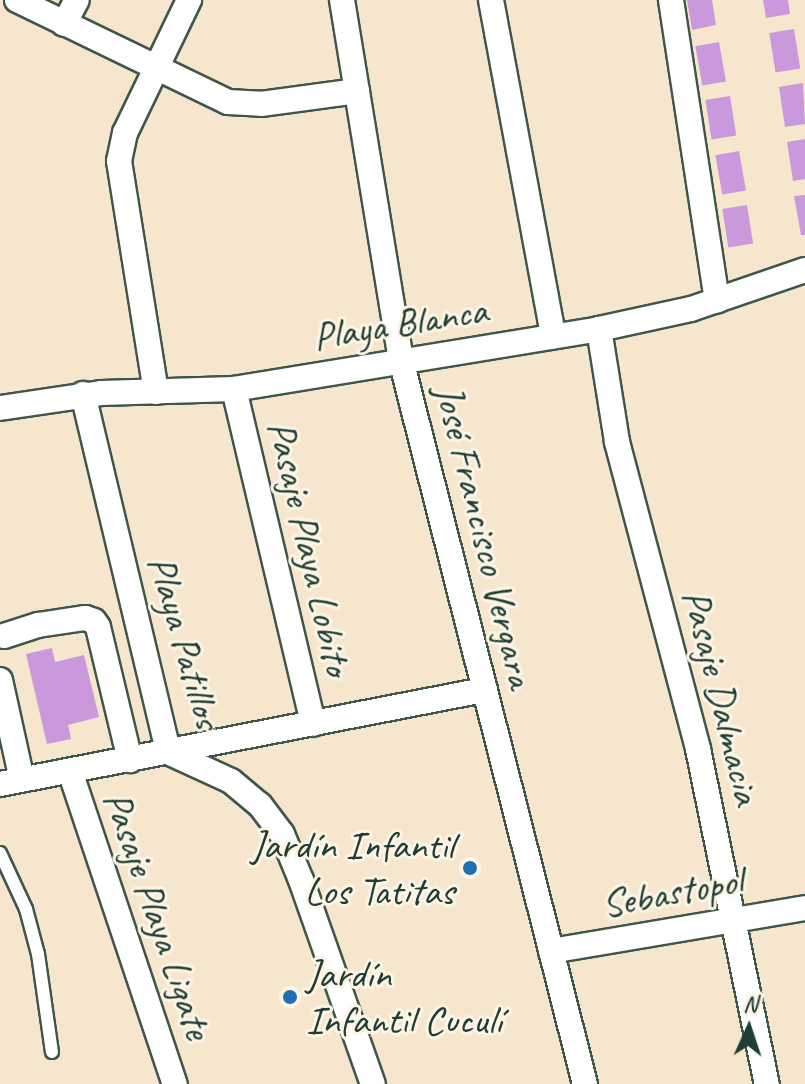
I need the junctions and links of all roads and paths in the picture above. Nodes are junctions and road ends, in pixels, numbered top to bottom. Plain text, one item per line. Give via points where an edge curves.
1 (17, 0) edge
2 (77, 0) edge
3 (189, 0) edge
4 (342, 0) edge
5 (491, 0) edge
6 (671, 0) edge
7 (64, 24) junction
8 (156, 69) junction
9 (357, 91) junction
10 (805, 270) edge
11 (717, 301) junction
12 (599, 329) junction
13 (553, 336) junction
14 (401, 360) junction
15 (234, 389) junction
16 (156, 392) junction
17 (83, 394) junction
18 (0, 408) edge
19 (4, 636) dead end
20 (0, 680) edge
21 (485, 690) junction
22 (313, 724) junction
23 (168, 752) junction
24 (130, 760) junction
25 (70, 771) junction
26 (11, 782) edge
27 (0, 853) edge
28 (805, 908) edge
29 (735, 920) junction
30 (551, 951) junction
31 (52, 1052) dead end
32 (175, 1084) edge
33 (373, 1084) edge
34 (585, 1084) edge
35 (767, 1084) edge

1 - 7 street
2 - 7 street
3 - 8 street
4 - 9 street, José Francisco Vergara
5 - 13 street
6 - 11 street
7 - 8 street
8 - 9 street via 215,98 244,104
8 - 16 street via 125,133 119,176
9 - 14 street, José Francisco Vergara
10 - 11 street, Playa Blanca
11 - 12 street, Playa Blanca
12 - 13 street, Playa Blanca
12 - 29 street, Pasaje Dalmacia via 617,442 682,679
13 - 14 street, Playa Blanca
14 - 15 street, Playa Blanca
14 - 21 street, José Francisco Vergara
15 - 16 street, Playa Blanca
15 - 22 street, Pasaje Playa Lobito
16 - 17 street, Playa Blanca
17 - 18 street, Playa Blanca
17 - 23 street, Playa Patillos
19 - 24 street via 38,625 94,621
20 - 26 street
21 - 22 street
21 - 30 street, José Francisco Vergara
22 - 23 street
23 - 24 street
23 - 33 street, Playa Patillos via 231,781 260,805 282,834
24 - 25 street
25 - 26 street
25 - 32 street, Pasaje Playa Ligate
27 - 31 lane via 26,909 38,954
28 - 29 street, Sebastopol
29 - 30 street, Sebastopol
29 - 35 street, Pasaje Dalmacia
30 - 34 street, José Francisco Vergara

